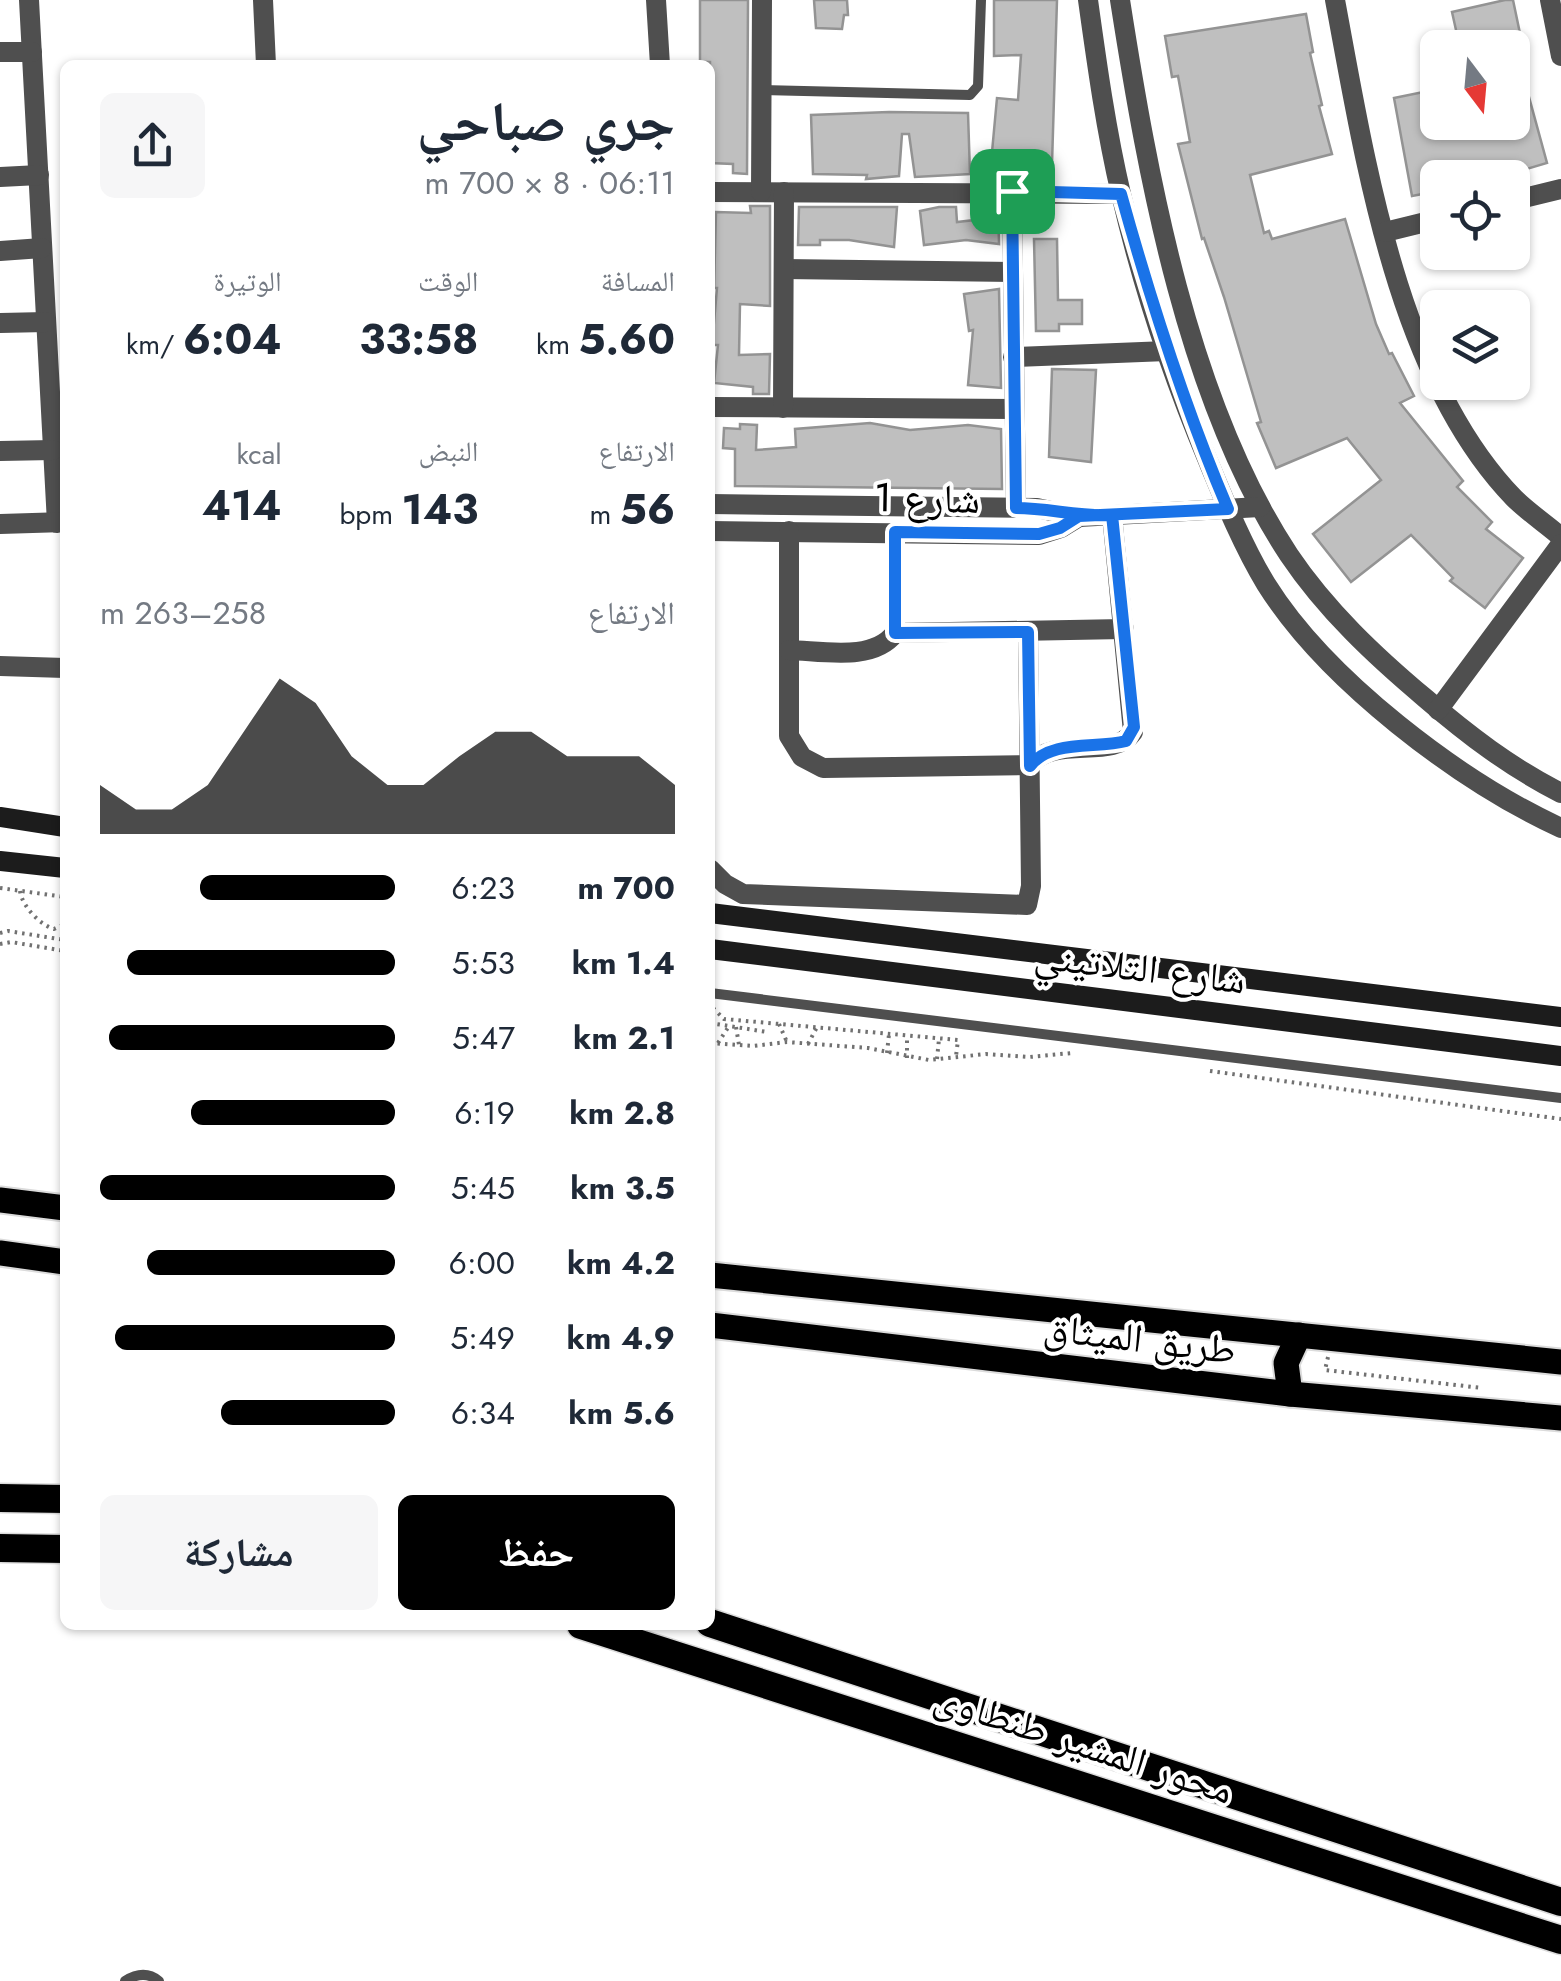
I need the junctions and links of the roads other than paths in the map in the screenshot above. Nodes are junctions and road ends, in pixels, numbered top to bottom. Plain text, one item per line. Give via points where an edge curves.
1 (29, 0) edge
2 (262, 0) edge
3 (656, 0) edge
4 (762, 0) edge
5 (980, 0) edge
6 (1088, 0) edge
7 (1120, 0) edge
8 (1335, 0) edge
9 (1550, 0) edge
10 (0, 52) edge
11 (32, 52) junction
12 (1561, 56) edge
13 (266, 60) edge
14 (660, 60) edge
15 (762, 90) junction
16 (38, 175) junction
17 (0, 176) edge
18 (1561, 189) edge
19 (1012, 191) junction
20 (715, 192) edge
21 (760, 192) junction
22 (784, 192) junction
23 (1121, 194) junction
24 (1530, 197) edge
25 (1420, 223) edge
26 (1385, 232) junction
27 (42, 248) junction
28 (0, 251) edge
29 (784, 268) junction
30 (1013, 272) junction
31 (52, 312) edge
32 (0, 323) edge
33 (1167, 351) junction
34 (1013, 358) junction
35 (715, 408) edge
36 (783, 408) junction
37 (1014, 408) junction
38 (53, 450) junction
39 (0, 452) edge
40 (715, 504) edge
41 (1260, 507) junction
42 (1016, 508) junction
43 (1228, 509) junction
44 (60, 513) edge
45 (1112, 515) junction
46 (1079, 516) junction
47 (60, 522) edge
48 (0, 524) edge
49 (715, 530) edge
50 (789, 532) junction
51 (895, 532) junction
52 (1561, 540) edge
53 (1124, 630) junction
54 (1028, 632) junction
55 (895, 633) junction
56 (789, 650) junction
57 (0, 666) edge
58 (60, 668) edge
59 (1438, 710) junction
60 (1030, 766) junction
61 (1561, 793) edge
62 (0, 817) edge
63 (60, 826) edge
64 (1561, 828) edge
65 (0, 862) edge
66 (60, 868) edge
67 (715, 875) edge
68 (715, 913) edge
69 (715, 950) edge
70 (715, 994) edge
71 (1561, 1016) edge
72 (1561, 1056) edge
73 (1561, 1098) edge
74 (0, 1200) edge
75 (60, 1207) edge
76 (0, 1253) edge
77 (60, 1261) edge
78 (715, 1276) edge
79 (715, 1326) edge
80 (1298, 1335) junction
81 (1561, 1362) edge
82 (1290, 1394) junction
83 (1561, 1418) edge
84 (0, 1498) edge
85 (60, 1500) edge
86 (0, 1548) edge
87 (60, 1549) edge
88 (715, 1625) edge
89 (597, 1630) edge
90 (1561, 1902) edge
91 (1561, 1940) edge
92 (125, 1981) edge
93 (158, 1981) edge

1 - 11 street
2 - 13 street
3 - 14 street
4 - 15 street
5 - 15 lane via 978,86 970,94
6 - 23 street
7 - 41 street via 1174,270 1221,419
8 - 26 street
9 - 12 street
10 - 11 street
11 - 16 street
15 - 21 street
16 - 17 street
16 - 27 street
18 - 24 street
19 - 22 street
19 - 23 street
19 - 30 street
20 - 21 street
21 - 22 street
22 - 29 street
23 - 33 street
25 - 26 street
26 - 52 street via 1412,333 1440,391 1514,498
27 - 28 street
27 - 31 street
29 - 30 street
29 - 36 street
30 - 34 street
31 - 32 street
31 - 38 street
33 - 34 street
33 - 43 street
34 - 37 street
35 - 36 street
36 - 37 street
37 - 42 street
38 - 39 street
38 - 44 street
40 - 42 street, شارع 1
41 - 43 street, شارع 1
41 - 59 street via 1338,616
42 - 46 street, شارع 1
43 - 45 street, شارع 1
43 - 64 street via 1267,585 1336,667 1470,778
45 - 46 street, شارع 1
45 - 53 street
46 - 51 street, شارع 1 via 1039,534
47 - 48 street
49 - 50 street, شارع 1
50 - 51 street, شارع 1
50 - 56 street
51 - 55 street
52 - 59 street
53 - 54 street
53 - 60 street via 1130,737 1060,749
54 - 55 street
54 - 60 street, شارع التلاتيني
55 - 56 street via 872,651
56 - 60 street via 789,736 812,764
57 - 58 street
59 - 61 street via 1488,751
60 - 67 street, شارع التلاتيني via 1027,905 744,894
62 - 63 main road
65 - 66 main road
68 - 71 main road, شارع التلاتيني
69 - 72 main road, شارع التلاتيني
70 - 73 lane
74 - 75 main road
76 - 77 main road
78 - 80 main road, طريق الميثاق
79 - 82 main road, طريق الميثاق
80 - 81 main road, طريق الميثاق
80 - 82 main road via 1286,1363
82 - 83 main road, طريق الميثاق
84 - 85 highway
86 - 87 highway
88 - 90 highway, محور المشير طنطاوى
89 - 91 highway, محور المشير طنطاوى
92 - 93 lane via 149,1975

